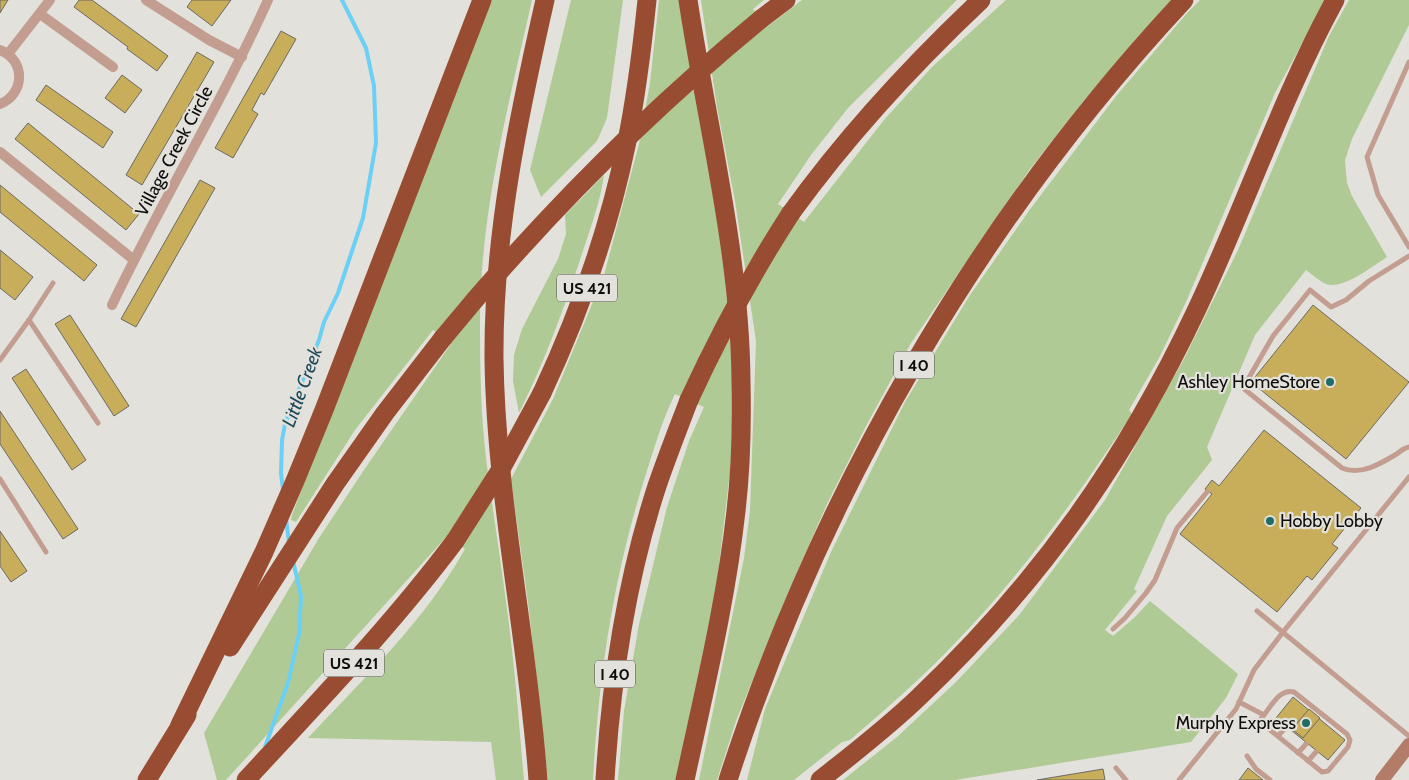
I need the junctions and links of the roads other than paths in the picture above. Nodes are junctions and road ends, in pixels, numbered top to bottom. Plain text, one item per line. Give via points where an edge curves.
1 (50, 0) edge
2 (146, 0) edge
3 (268, 0) edge
4 (482, 0) edge
5 (545, 0) edge
6 (647, 0) edge
7 (688, 0) edge
8 (786, 0) edge
9 (981, 0) edge
10 (1184, 0) edge
11 (1335, 0) edge
12 (40, 14) junction
13 (4, 52) edge
14 (242, 58) junction
15 (1409, 62) edge
16 (113, 67) dead end
17 (0, 104) edge
18 (0, 152) edge
19 (1409, 247) edge
20 (1409, 256) edge
21 (134, 260) junction
22 (53, 283) dead end
23 (112, 305) dead end
24 (29, 320) junction
25 (0, 360) edge
26 (98, 423) dead end
27 (1409, 447) edge
28 (1409, 477) edge
29 (0, 479) edge
30 (1207, 492) dead end
31 (46, 552) dead end
32 (1257, 611) dead end
33 (1113, 629) dead end
34 (1283, 632) junction
35 (1239, 702) junction
36 (1264, 715) junction
37 (180, 725) junction
38 (1286, 727) dead end
39 (1278, 736) junction
40 (1409, 736) edge
41 (1306, 744) dead end
42 (1409, 745) edge
43 (1316, 752) dead end
44 (1298, 753) junction
45 (1248, 756) dead end
46 (1308, 761) junction
47 (1116, 768) dead end
48 (147, 780) edge
49 (246, 780) edge
50 (538, 780) edge
51 (605, 780) edge
52 (685, 780) edge
53 (728, 780) edge
54 (820, 780) edge
55 (1126, 780) edge
56 (1179, 780) edge
57 (1270, 780) edge
58 (1382, 780) edge

1 - 12 street
2 - 14 street
3 - 14 street, Village Creek Circle
4 - 37 highway via 295,481
5 - 50 highway via 507,184 494,314 499,447
6 - 49 highway, US 421, bridge via 634,102 616,189 592,273 542,393 501,469 455,542 384,629
7 - 52 highway via 728,236 739,335 741,405 740,468 730,554
8 - 37 highway, bridge via 678,89 587,176 526,239 443,338 335,484
9 - 51 highway, I 40, bridge via 866,117 791,213 734,308 689,400 657,486 634,570 617,657
10 - 53 highway, I 40 via 1120,72 1039,176 963,284 929,339 865,453 807,571 758,693
11 - 54 highway via 1298,73 1216,269 1186,332 1137,425 1104,478 1037,571 980,637 884,729
12 - 13 street
12 - 16 street
13 - 17 street via 19,70 19,84 13,95
14 - 21 street, Village Creek Circle
15 - 19 lane via 1367,157 1378,195
18 - 21 street
20 - 27 lane via 1331,307 1310,290 1273,336 1243,388 1342,468 1350,471 1370,467
21 - 23 street, Village Creek Circle
22 - 24 lane
24 - 25 lane
24 - 26 lane
28 - 34 lane
29 - 31 lane
30 - 33 lane via 1177,528 1155,580
32 - 34 lane
34 - 35 lane via 1254,670
34 - 40 lane
35 - 36 lane
35 - 56 lane
36 - 39 lane via 1259,721
36 - 46 lane via 1278,696 1294,692 1325,720 1347,734 1350,740 1348,747 1328,771 1322,772
37 - 48 highway
38 - 39 lane
39 - 44 lane
41 - 44 lane
42 - 58 main road
43 - 46 lane
44 - 46 lane
45 - 57 lane via 1256,769
47 - 55 lane

